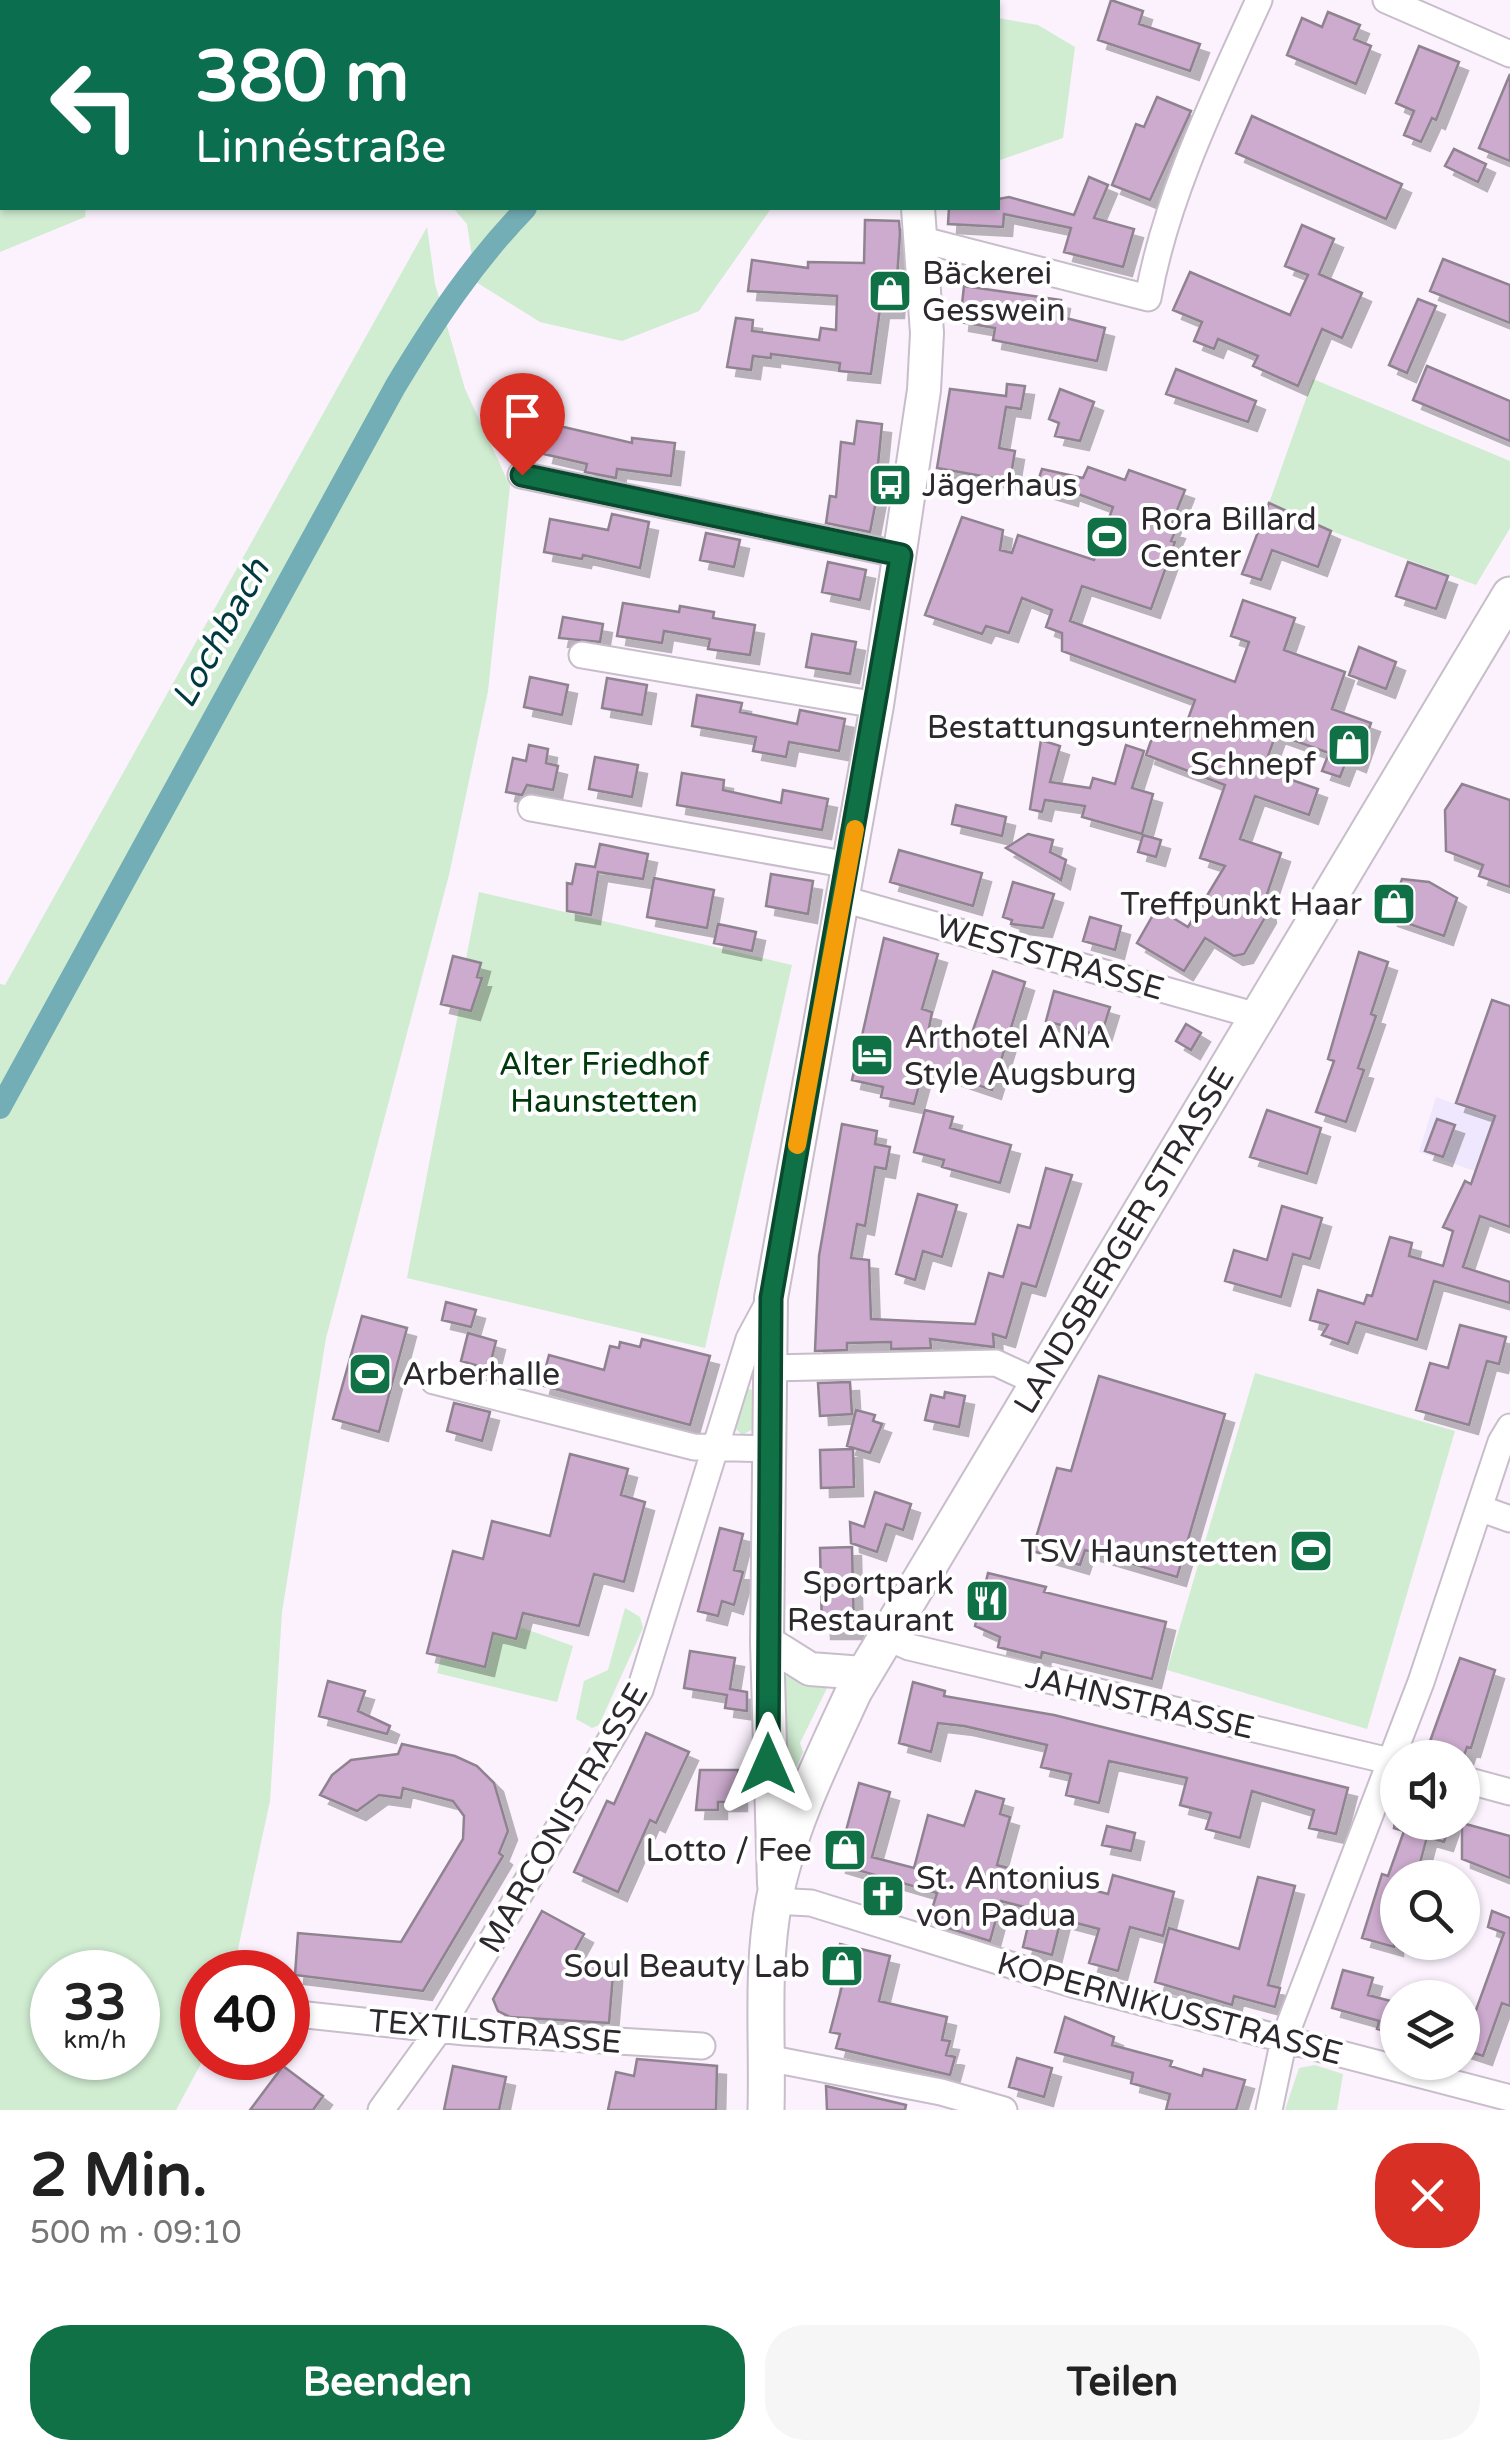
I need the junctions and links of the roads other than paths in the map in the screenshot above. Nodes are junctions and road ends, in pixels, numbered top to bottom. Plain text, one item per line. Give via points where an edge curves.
1 (1259, 0) edge
2 (1386, 0) edge
3 (1510, 54) edge
4 (921, 224) edge
5 (522, 475) dead end
6 (901, 555) junction
7 (1510, 594) edge
8 (582, 654) dead end
9 (877, 705) junction
10 (531, 808) dead end
11 (849, 865) junction
12 (843, 899) junction
13 (1257, 1016) junction
14 (771, 1298) junction
15 (770, 1368) junction
16 (434, 1381) dead end
17 (1037, 1382) junction
18 (1510, 1427) edge
19 (717, 1446) junction
20 (770, 1449) junction
21 (1479, 1508) junction
22 (1510, 1519) edge
23 (884, 1636) junction
24 (767, 1642) junction
25 (863, 1672) junction
26 (1402, 1740) edge
27 (1380, 1758) edge
28 (1480, 1784) edge
29 (1510, 1792) edge
30 (1380, 1799) edge
31 (774, 1901) junction
32 (310, 2015) edge
33 (441, 2027) junction
34 (1284, 2039) junction
35 (702, 2046) dead end
36 (767, 2058) junction
37 (1510, 2098) edge
38 (381, 2110) edge
39 (766, 2110) edge
40 (1004, 2110) edge
41 (1268, 2110) edge

1 - 4 street via 1155,256 1148,298
2 - 3 street
4 - 6 street via 924,390
5 - 6 street
6 - 9 street
7 - 13 main road, LANDSBERGER STRASSE
8 - 9 street
9 - 11 street
10 - 11 street
11 - 12 street
12 - 13 street, WESTSTRASSE
12 - 14 street
13 - 17 main road, LANDSBERGER STRASSE
14 - 15 street
14 - 19 street, MARCONISTRASSE via 749,1338
15 - 17 street via 996,1363
15 - 20 street
16 - 19 street via 694,1447
17 - 23 main road, LANDSBERGER STRASSE
18 - 21 street
19 - 20 street
19 - 33 street, MARCONISTRASSE via 640,1690
20 - 24 street
21 - 22 street
21 - 26 street
23 - 25 main road, LANDSBERGER STRASSE
23 - 27 street, JAHNSTRASSE
24 - 25 street via 810,1669
24 - 31 street
25 - 31 main road, LANDSBERGER STRASSE via 818,1768
28 - 29 street
30 - 34 street
31 - 34 street, KOPERNIKUSSTRASSE via 811,1903 1072,1984
31 - 36 main road, LANDSBERGER STRASSE
32 - 33 street, TEXTILSTRASSE
33 - 35 street, TEXTILSTRASSE
33 - 38 street, MARCONISTRASSE
34 - 37 street, KOPERNIKUSSTRASSE
34 - 41 street
36 - 39 main road, LANDSBERGER STRASSE
36 - 40 street

